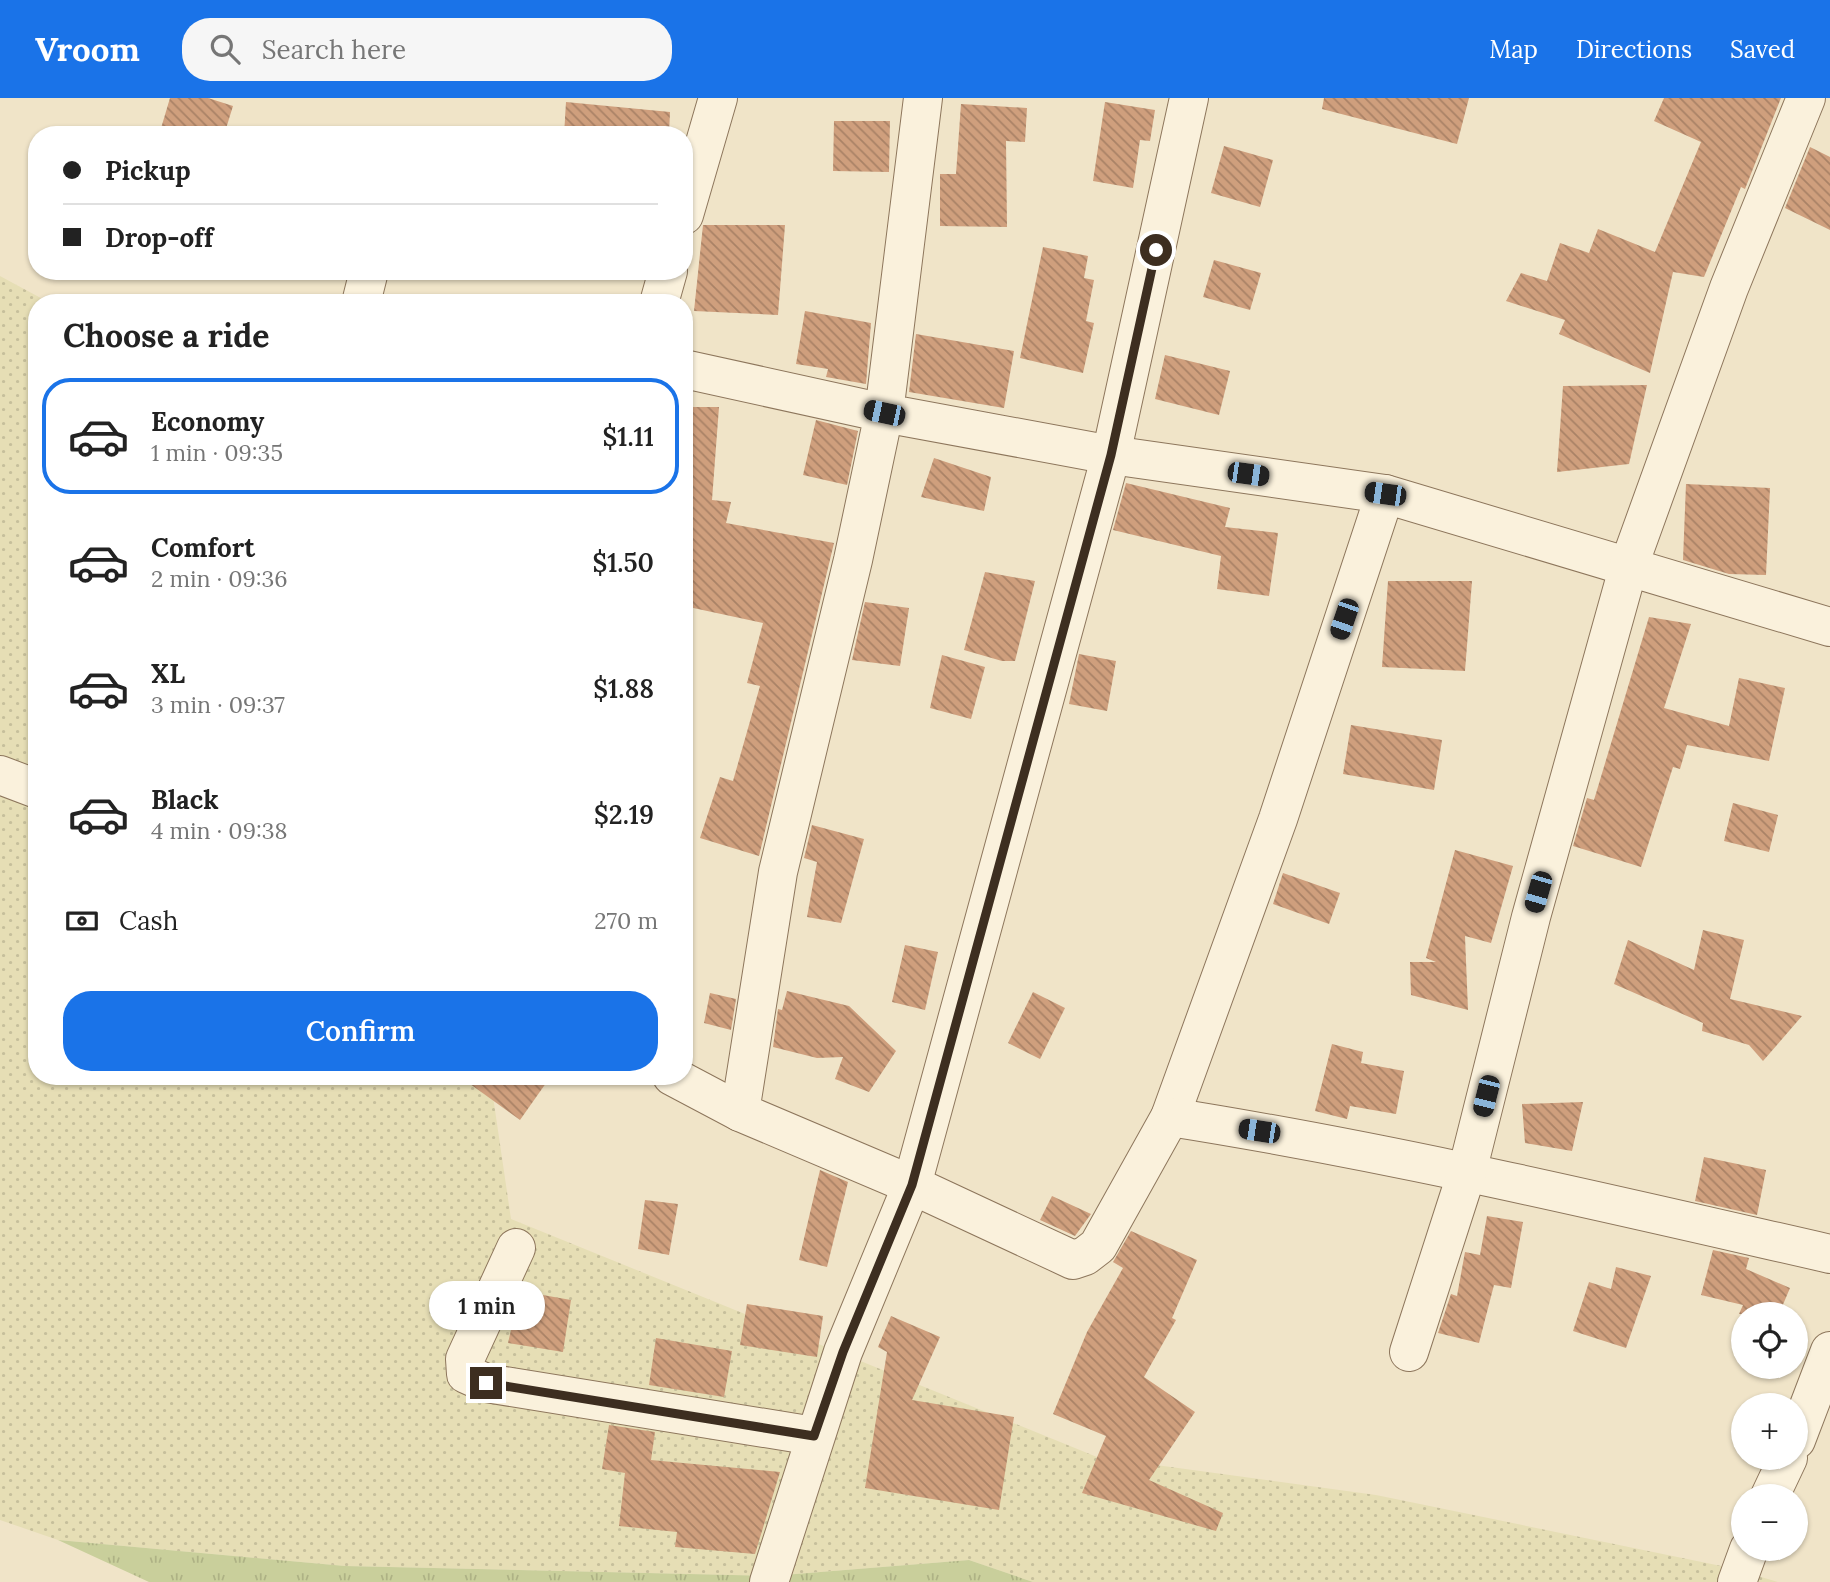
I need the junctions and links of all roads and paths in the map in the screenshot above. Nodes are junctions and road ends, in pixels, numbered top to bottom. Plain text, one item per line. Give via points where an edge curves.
1 (718, 98) edge
2 (923, 98) edge
3 (1189, 98) edge
4 (1806, 98) edge
5 (693, 184) edge
6 (693, 371) edge
7 (884, 413) junction
8 (1111, 455) junction
9 (1385, 494) junction
10 (1629, 565) junction
11 (1830, 627) edge
12 (0, 775) edge
13 (28, 786) edge
14 (689, 1085) edge
15 (740, 1112) junction
16 (1170, 1117) junction
17 (1467, 1172) junction
18 (912, 1185) junction
19 (516, 1248) dead end
20 (1830, 1254) edge
21 (1830, 1351) edge
22 (1409, 1352) dead end
23 (1808, 1409) edge
24 (814, 1436) junction
25 (1745, 1561) edge
26 (769, 1582) edge
27 (1737, 1582) edge

1 - 5 street
2 - 7 street
3 - 8 street
4 - 10 street via 1729,288
6 - 7 street
7 - 8 street
7 - 15 street via 778,872
8 - 9 street
8 - 18 street
9 - 10 street
9 - 16 street via 1278,819
10 - 11 street
10 - 17 street via 1531,917
12 - 13 street
14 - 15 street
15 - 18 street
16 - 17 street via 1282,1134
16 - 18 street via 1098,1246 1073,1260
17 - 20 street
17 - 22 street
18 - 24 street via 843,1352
19 - 24 street via 466,1359 466,1374 486,1383
21 - 23 street
24 - 26 street
25 - 27 street

